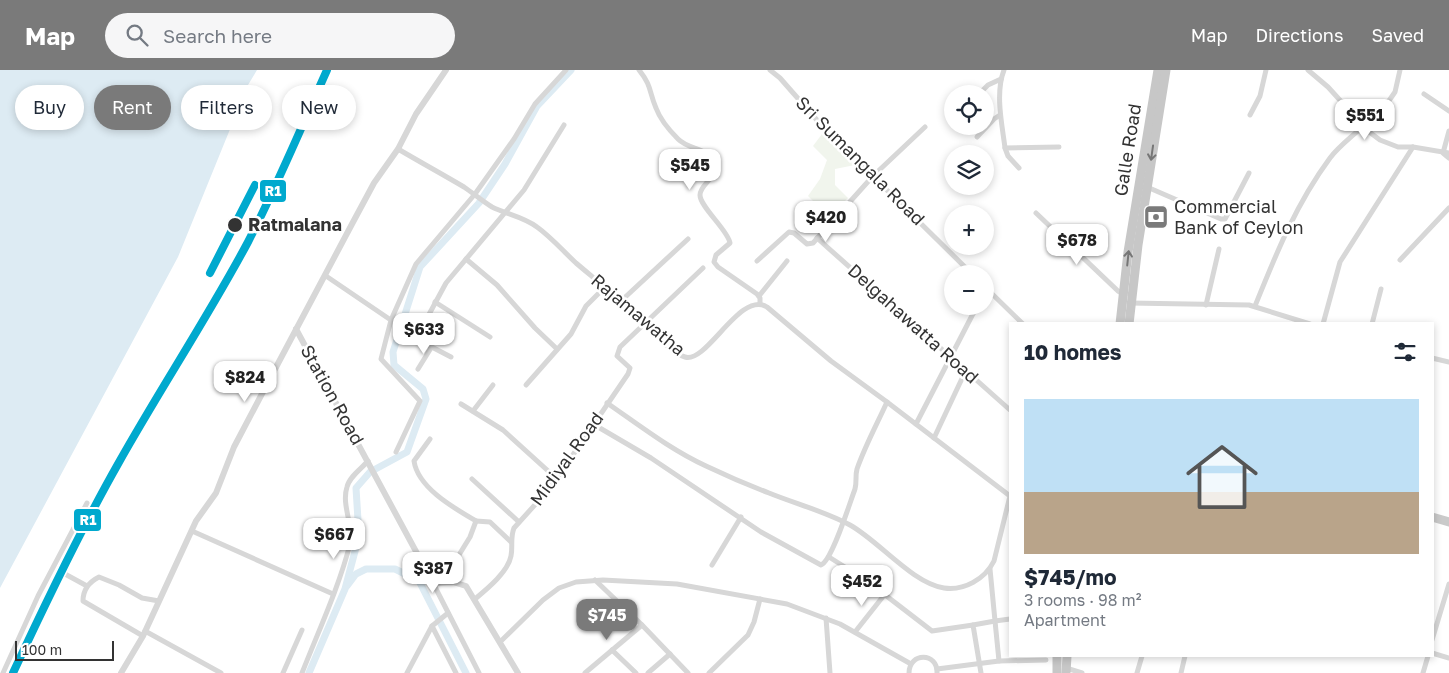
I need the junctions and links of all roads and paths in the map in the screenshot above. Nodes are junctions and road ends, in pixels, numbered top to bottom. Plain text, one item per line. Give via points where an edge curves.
1 (446, 70) edge
2 (566, 70) edge
3 (639, 70) edge
4 (770, 70) edge
5 (1004, 70) edge
6 (1158, 70) edge
7 (1166, 70) edge
8 (1266, 70) edge
9 (1308, 70) edge
10 (1400, 70) edge
11 (1001, 79) junction
12 (988, 85) edge
13 (1424, 94) dead end
14 (1449, 111) edge
15 (1000, 115) junction
16 (1250, 115) dead end
17 (564, 125) dead end
18 (1363, 126) junction
19 (925, 127) dead end
20 (1368, 131) junction
21 (1449, 131) edge
22 (977, 136) dead end
23 (1059, 146) dead end
24 (1413, 147) junction
25 (1005, 148) junction
26 (398, 149) junction
27 (1442, 153) junction
28 (1449, 153) edge
29 (1449, 158) edge
30 (1019, 168) dead end
31 (1250, 173) dead end
32 (873, 176) junction
33 (1147, 187) junction
34 (475, 195) junction
35 (1449, 208) edge
36 (504, 212) junction
37 (1036, 212) dead end
38 (817, 238) junction
39 (688, 239) dead end
40 (1219, 249) dead end
41 (466, 259) junction
42 (1400, 260) dead end
43 (757, 261) dead end
44 (787, 261) dead end
45 (963, 265) edge
46 (703, 268) dead end
47 (326, 276) junction
48 (605, 287) junction
49 (1381, 289) dead end
50 (758, 296) junction
51 (994, 297) edge
52 (1128, 299) junction
53 (621, 301) junction
54 (435, 302) junction
55 (760, 304) junction
56 (1206, 305) junction
57 (1255, 306) junction
58 (972, 315) edge
59 (392, 320) junction
60 (1021, 322) edge
61 (1121, 322) edge
62 (1130, 322) edge
63 (1304, 322) edge
64 (1325, 322) edge
65 (1373, 322) edge
66 (644, 323) junction
67 (296, 330) junction
68 (420, 331) junction
69 (490, 337) dead end
70 (431, 348) junction
71 (557, 349) junction
72 (950, 356) junction
73 (451, 358) dead end
74 (1434, 358) edge
75 (1449, 362) edge
76 (418, 369) dead end
77 (966, 370) junction
78 (493, 385) dead end
79 (526, 385) dead end
80 (887, 402) junction
81 (607, 403) junction
82 (461, 404) dead end
83 (1009, 409) edge
84 (473, 411) junction
85 (593, 424) junction
86 (916, 424) junction
87 (934, 438) junction
88 (430, 439) dead end
89 (396, 452) dead end
90 (368, 461) junction
91 (472, 479) dead end
92 (558, 479) junction
93 (1009, 495) edge
94 (1009, 500) edge
95 (87, 503) dead end
96 (740, 517) junction
97 (1434, 518) edge
98 (476, 521) junction
99 (519, 522) junction
100 (843, 522) junction
101 (1449, 522) edge
102 (192, 531) junction
103 (511, 542) junction
104 (829, 557) junction
105 (712, 565) dead end
106 (990, 569) junction
107 (65, 574) dead end
108 (595, 580) junction
109 (453, 582) junction
110 (433, 583) junction
111 (1449, 584) edge
112 (88, 586) junction
113 (333, 594) junction
114 (885, 594) junction
115 (475, 598) junction
116 (760, 599) junction
117 (159, 601) junction
118 (448, 613) junction
119 (826, 618) junction
120 (1009, 619) edge
121 (995, 620) junction
122 (434, 624) junction
123 (642, 625) junction
124 (973, 625) junction
125 (302, 630) dead end
126 (855, 632) junction
127 (144, 633) junction
128 (1434, 633) edge
129 (500, 642) junction
130 (612, 650) junction
131 (670, 654) junction
132 (1434, 654) edge
133 (1067, 657) edge
134 (1142, 657) edge
135 (1185, 657) edge
136 (1428, 657) edge
137 (1056, 658) edge
138 (1449, 658) edge
139 (1046, 660) dead end
140 (999, 661) junction
141 (910, 664) junction
142 (979, 664) junction
143 (937, 671) edge
144 (1066, 671) edge
145 (3, 673) edge
146 (121, 673) edge
147 (221, 673) edge
148 (283, 673) edge
149 (302, 673) edge
150 (407, 673) edge
151 (456, 673) edge
152 (479, 673) edge
153 (518, 673) edge
154 (585, 673) edge
155 (636, 673) edge
156 (648, 673) edge
157 (688, 673) edge
158 (709, 673) edge
159 (830, 673) edge
160 (909, 673) edge
161 (981, 673) edge
162 (1056, 673) edge
163 (1082, 673) edge
164 (1137, 673) edge
165 (1181, 673) edge
166 (1423, 673) edge

1 - 26 street via 416,114
2 - 34 street via 535,104
3 - 50 street via 648,83 656,110 672,132 684,144 702,150 714,162 713,175 700,197 730,241 729,246 714,258 715,264
4 - 32 street, Sri Sumangala Road
5 - 11 street
52 -> 6 highway, Galle Road via 1128,252
7 -> 33 highway, Galle Road
8 - 16 street via 1260,96
9 - 18 street
10 - 20 street via 1395,92
11 - 12 street
11 - 15 street
13 - 14 street
15 - 22 street
15 - 25 street
17 - 36 street via 524,190
18 - 20 street
18 - 57 street via 1331,157 1304,198 1279,246
19 - 32 street
20 - 24 street via 1398,147
21 - 27 street
23 - 25 street
24 - 27 street
24 - 64 street via 1340,262
25 - 30 street
26 - 34 street, Rajamawatha
26 - 47 street via 374,183
27 - 28 street
27 - 29 street
31 - 33 street via 1225,219
32 - 38 street
32 - 45 street, Sri Sumangala Road
33 - 52 highway, Galle Road
34 - 36 street, Rajamawatha
34 - 59 street via 416,264
35 - 42 street
36 - 41 street
36 - 48 street, Rajamawatha via 536,226
37 - 52 street
38 - 43 street via 807,244 788,232
38 - 72 street, Delgahawatta Road
39 - 53 street
40 - 56 street
41 - 54 street
41 - 71 street via 497,285
44 - 50 street
46 - 66 street
47 - 59 street
47 - 67 street
48 - 53 street, Rajamawatha
48 - 71 street via 586,306 571,334
49 - 65 street
50 - 55 street
51 - 60 street
52 - 56 street
52 - 61 highway, Galle Road
52 - 62 highway, Galle Road
53 - 66 street, Rajamawatha
54 - 68 street
54 - 69 street
55 - 66 street, Rajamawatha via 745,309 696,356 689,358 675,351
55 - 80 street
56 - 57 street
57 - 63 street
58 - 72 street
59 - 68 street via 404,330
59 - 89 street via 381,359 420,401
66 - 81 street, Midiyal Road via 618,351 617,356 630,368
67 - 90 street, Station Road
67 - 102 street via 234,447 216,493
68 - 70 street
70 - 73 street
70 - 76 street
71 - 79 street
72 - 77 street, Delgahawatta Road
72 - 86 street
74 - 75 street
77 - 83 street, Delgahawatta Road
77 - 87 street
78 - 84 street
80 - 86 street
80 - 100 street via 858,468 856,488
81 - 85 street, Midiyal Road
81 - 100 street via 705,466
82 - 84 street
84 - 92 street via 503,430
85 - 92 street, Midiyal Road
85 - 96 street
86 - 87 street
87 - 93 street
88 - 98 street via 414,461 415,469 447,504
90 - 110 street, Station Road
90 - 113 street via 347,486 350,543
91 - 99 street
92 - 99 street, Midiyal Road
94 - 106 street
95 - 145 street via 38,596
96 - 104 street via 821,566
96 - 105 street
97 - 101 main road
98 - 103 street via 490,522
98 - 109 street via 454,563
99 - 103 street, Midiyal Road
100 - 104 street
100 - 106 street via 935,586 963,587
102 - 113 street
102 - 117 street
103 - 115 street, Midiyal Road via 512,554 507,567 490,587
104 - 114 street
106 - 121 street
107 - 112 street
108 - 116 street via 676,584
108 - 123 street
108 - 129 street via 559,588
109 - 110 street
109 - 115 street via 466,586
110 - 118 street
111 - 128 street
112 - 117 street via 99,577 142,598
112 - 127 street via 83,593 83,601
113 - 149 street
114 - 124 street via 932,631
114 - 126 street
115 - 129 street
116 - 119 street via 787,604
116 - 158 street via 748,635
117 - 127 street
118 - 122 street
118 - 152 street
119 - 126 street
119 - 159 street
120 - 121 street
121 - 124 street
121 - 140 street
122 - 150 street
122 - 151 street
123 - 130 street
123 - 131 street
124 - 142 street
125 - 148 street
126 - 141 street
127 - 146 street
127 - 147 street
129 - 153 street
130 - 154 street
130 - 155 street
131 - 156 street
131 - 157 street
132 - 138 street
133 - 144 highway
134 - 164 street
135 - 165 street
136 - 166 street
137 - 162 highway
139 - 140 street
140 - 142 street
141 - 143 street via 926,656 934,661
141 - 160 street
142 - 143 street
142 - 161 street
144 - 163 street

